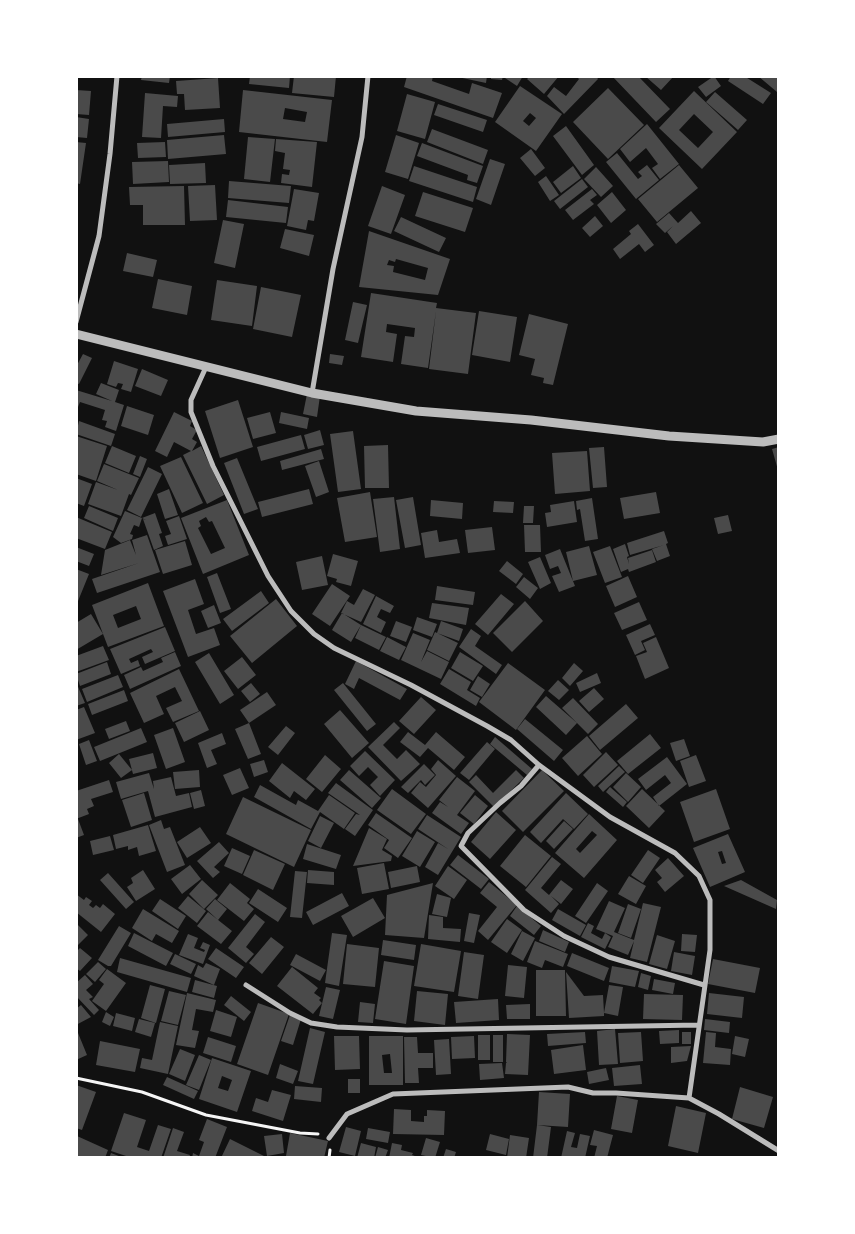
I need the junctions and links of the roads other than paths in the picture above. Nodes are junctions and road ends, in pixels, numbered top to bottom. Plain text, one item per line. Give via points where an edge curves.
1 (117, 76) edge
2 (368, 76) edge
3 (76, 322) edge
4 (76, 334) edge
5 (206, 367) junction
6 (312, 393) junction
7 (779, 439) edge
8 (539, 765) junction
9 (246, 985) dead end
10 (704, 986) junction
11 (698, 1025) junction
12 (689, 1098) junction
13 (329, 1138) road end
14 (779, 1151) edge

1 - 3 street via 99,236
2 - 6 street via 362,137 333,269
4 - 5 street
5 - 6 street
5 - 8 street via 191,400 191,412 213,466 258,558 291,611 334,648 411,684 487,726 510,740
6 - 7 street via 416,410 669,436 763,442
8 - 10 street via 610,817 674,853 699,876 710,900 710,950
8 - 10 street via 521,786 468,833 460,846 524,910 564,936 609,957
9 - 11 street via 311,1023 337,1027 407,1030
10 - 11 street
11 - 12 street
12 - 13 street via 593,1093 568,1087 394,1094 347,1114
12 - 14 street

